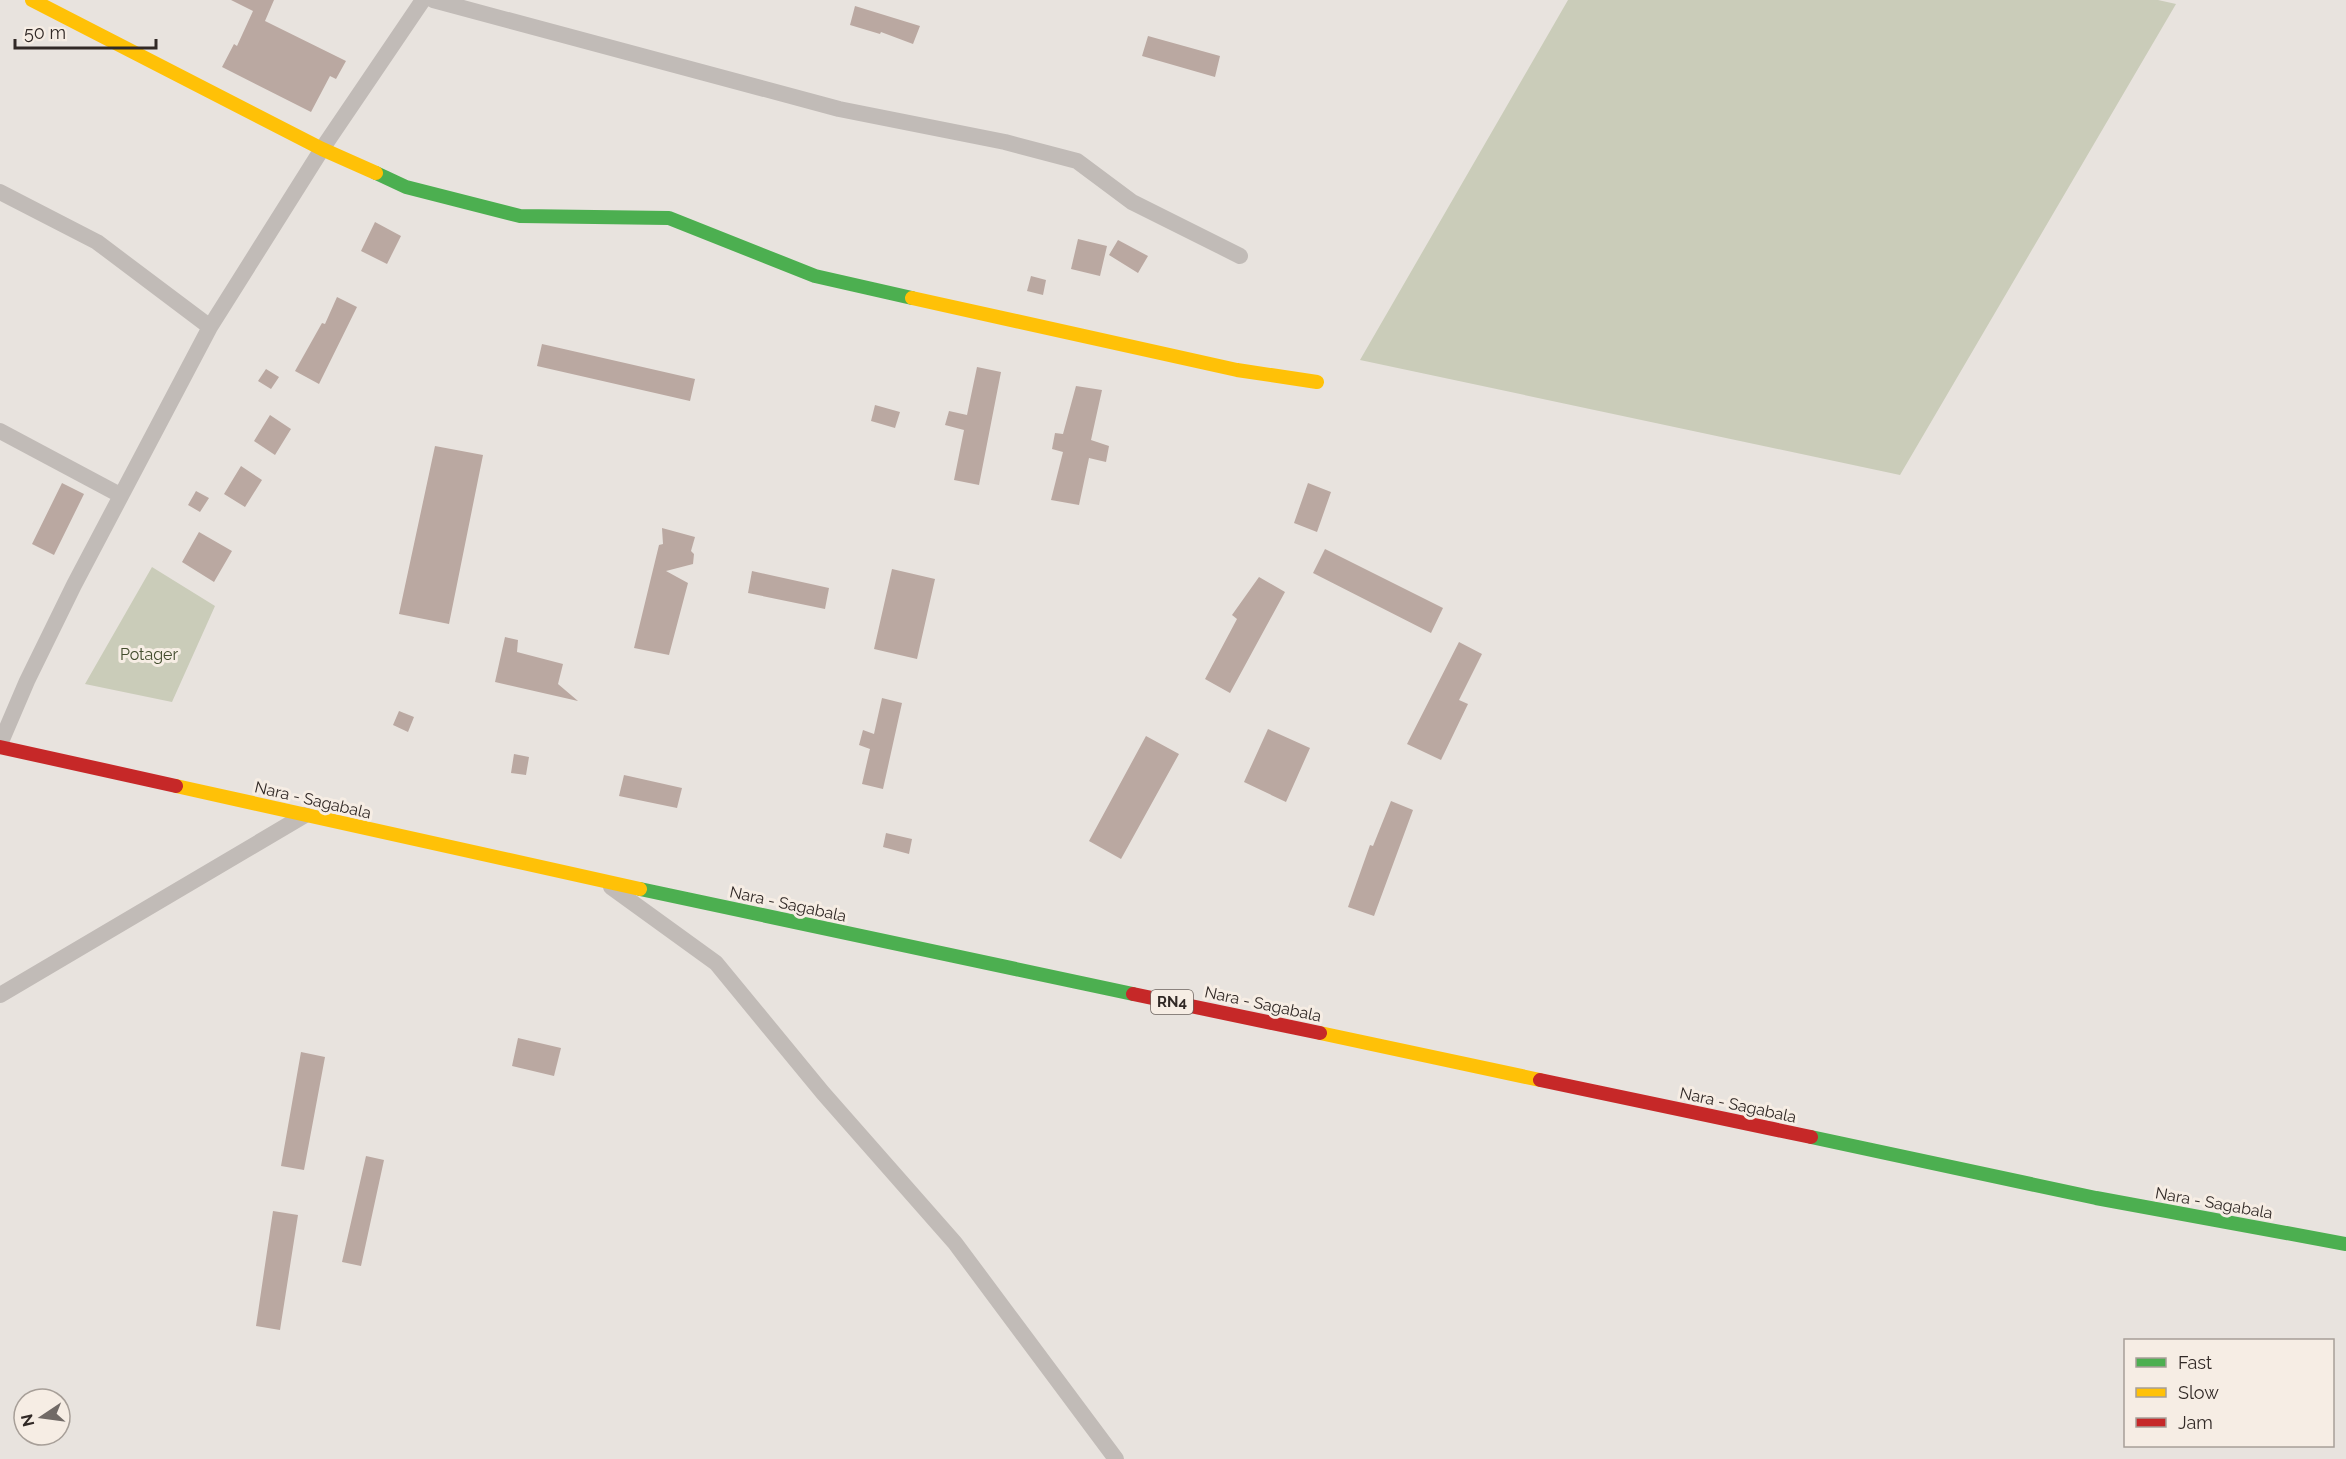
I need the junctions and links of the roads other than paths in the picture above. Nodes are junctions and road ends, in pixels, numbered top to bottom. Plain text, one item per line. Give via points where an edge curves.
1 (32, 0) edge
2 (423, 0) edge
3 (433, 0) edge
4 (322, 149) junction
5 (0, 192) edge
6 (1240, 256) dead end
7 (210, 327) junction
8 (1317, 382) dead end
9 (0, 431) edge
10 (120, 495) junction
11 (0, 745) edge
12 (305, 815) junction
13 (603, 881) junction
14 (0, 995) edge
15 (2346, 1244) edge
16 (1116, 1459) edge

1 - 4 main road
2 - 4 street
3 - 6 street via 839,109 1005,142 1077,161 1132,202
4 - 7 street
4 - 8 main road via 406,187 520,216 669,218 815,276 1237,370
5 - 7 street via 97,242
7 - 10 street
9 - 10 street
10 - 11 street via 27,681
11 - 12 main road, Nara - Sagabala / RN4
12 - 13 main road, Nara - Sagabala / RN4
12 - 14 street
13 - 15 main road, Nara - Sagabala / RN4 via 2096,1198
13 - 16 street via 716,963 823,1093 955,1243

